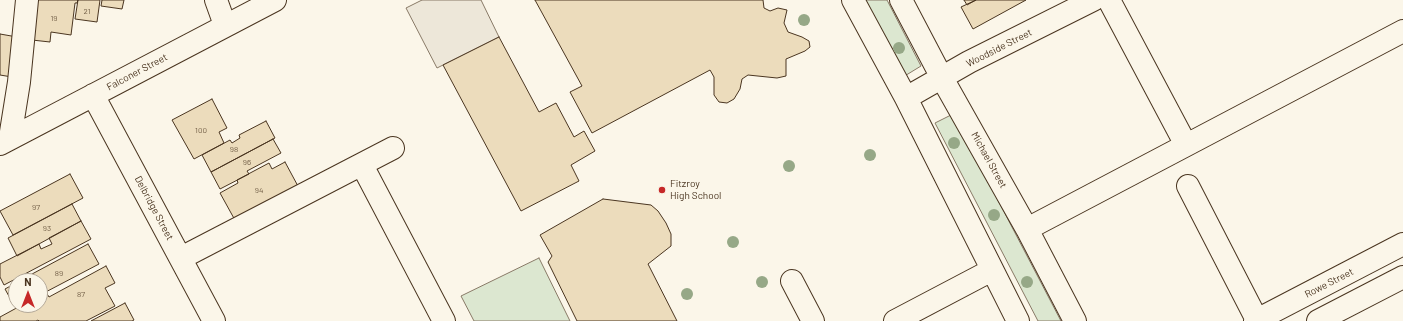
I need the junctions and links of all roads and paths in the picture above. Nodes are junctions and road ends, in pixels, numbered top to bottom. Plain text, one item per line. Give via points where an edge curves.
1 (27, 0) edge
2 (216, 0) edge
3 (275, 0) edge
4 (853, 0) edge
5 (901, 0) edge
6 (1093, 0) edge
7 (1109, 0) edge
8 (225, 25) junction
9 (1403, 31) edge
10 (942, 78) junction
11 (93, 95) junction
12 (906, 98) junction
13 (5, 141) edge
14 (1186, 145) junction
15 (393, 148) dead end
16 (362, 165) junction
17 (1188, 186) dead end
18 (1027, 229) junction
19 (1403, 244) edge
20 (181, 258) junction
21 (992, 270) junction
22 (1403, 277) edge
23 (792, 281) dead end
24 (1256, 320) edge
25 (214, 321) edge
26 (444, 321) edge
27 (813, 321) edge
28 (895, 321) edge
29 (1018, 321) edge
30 (1076, 321) edge
31 (1318, 321) edge

1 - 13 street via 18,82
2 - 8 street
3 - 8 street, Falconer Street
4 - 12 street
5 - 10 street, Michael Street
6 - 10 street, Woodside Street
7 - 14 street
8 - 11 street, Falconer Street
9 - 14 street
10 - 12 street, Woodside Street
10 - 18 street, Michael Street
11 - 13 street, Falconer Street
11 - 20 street, Delbridge Street
12 - 21 street
14 - 18 street
15 - 16 street
16 - 20 street
16 - 26 street
17 - 24 street
18 - 30 street, Michael Street
19 - 24 street, Rowe Street
20 - 25 street, Delbridge Street
21 - 28 street
21 - 29 street
22 - 31 street
23 - 27 street

